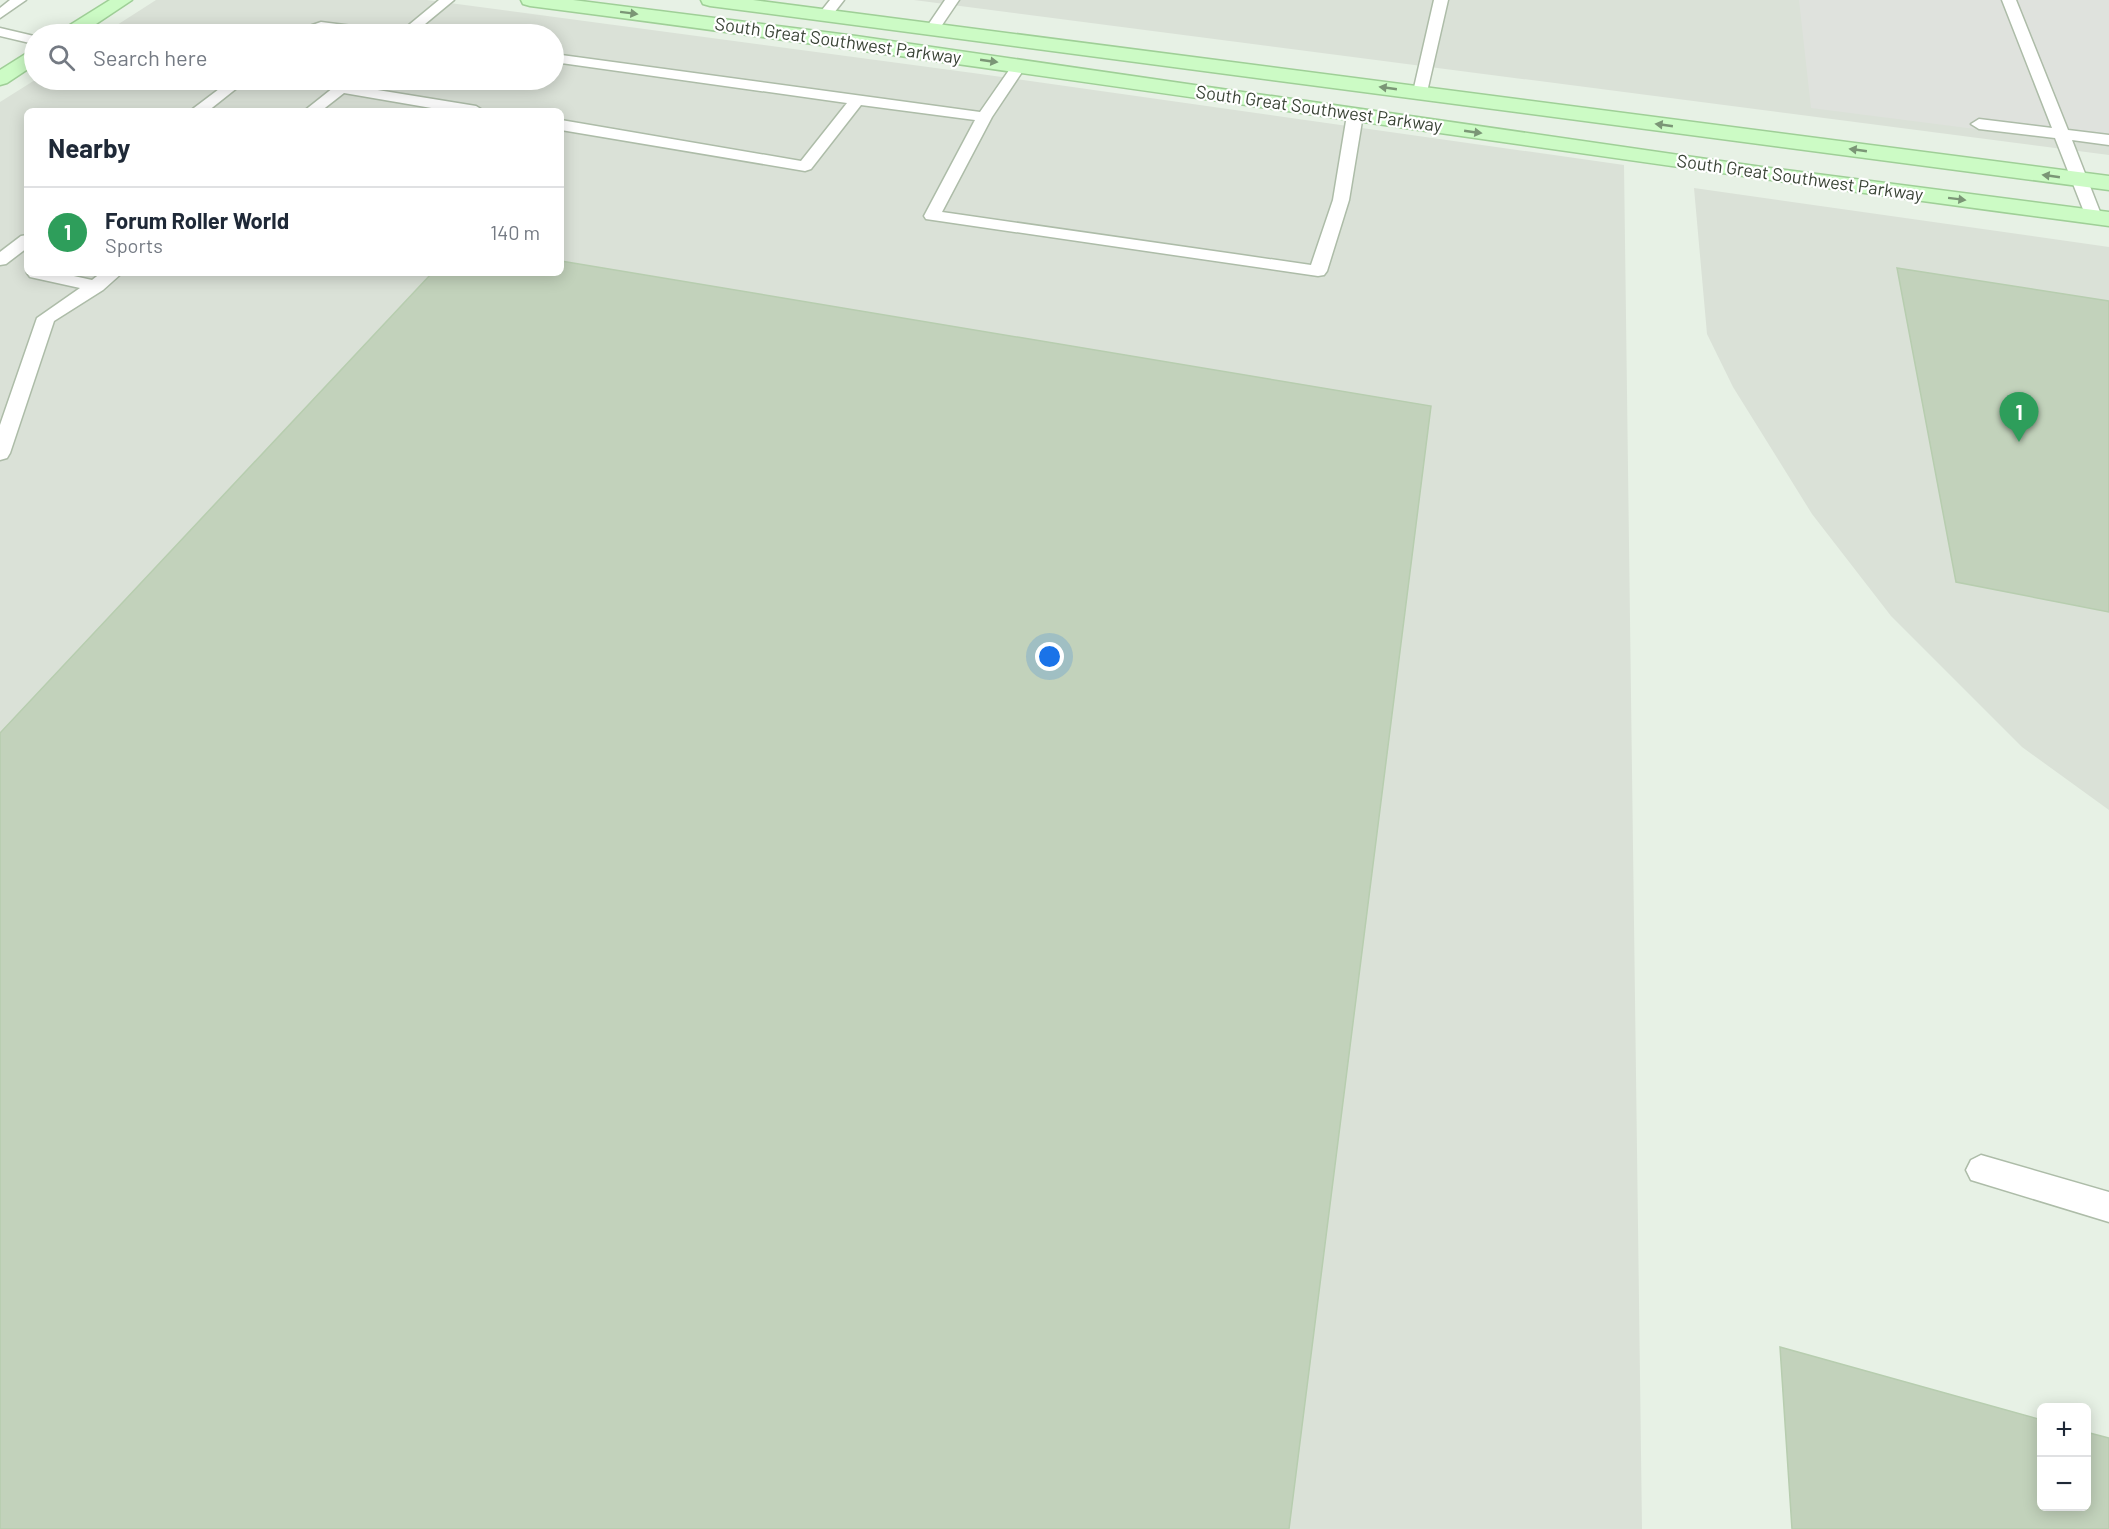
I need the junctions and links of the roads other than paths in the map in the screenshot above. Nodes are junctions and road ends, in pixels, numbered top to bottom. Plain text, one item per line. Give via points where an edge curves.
1 (19, 0) edge
2 (123, 0) edge
3 (447, 0) edge
4 (530, 0) edge
5 (710, 0) edge
6 (952, 0) edge
7 (1441, 0) edge
8 (2008, 0) edge
9 (831, 7) edge
10 (0, 14) edge
11 (85, 24) edge
12 (417, 24) edge
13 (933, 28) junction
14 (0, 32) edge
15 (24, 38) edge
16 (1036, 41) junction
17 (564, 59) edge
18 (24, 64) edge
19 (1019, 66) junction
20 (0, 80) edge
21 (226, 90) edge
22 (338, 90) edge
23 (374, 90) edge
24 (1420, 92) junction
25 (857, 100) junction
26 (202, 108) edge
27 (316, 108) edge
28 (461, 108) edge
29 (1355, 115) junction
30 (984, 117) junction
31 (1979, 124) dead end
32 (564, 126) edge
33 (2062, 135) junction
34 (2109, 140) edge
35 (2080, 180) junction
36 (2109, 183) edge
37 (2102, 218) edge
38 (24, 242) edge
39 (0, 260) edge
40 (0, 266) edge
41 (24, 270) edge
42 (50, 276) edge
43 (109, 276) edge
44 (97, 286) junction
45 (0, 453) edge
46 (1981, 1170) dead end
47 (2109, 1207) edge

1 - 10 lane
2 - 11 main road
3 - 12 lane
4 -> 19 main road, South Great Southwest Parkway
5 - 9 main road, South Great Southwest Parkway
6 - 13 lane
7 - 24 lane
8 - 33 lane
9 - 13 main road, South Great Southwest Parkway
13 - 16 main road, South Great Southwest Parkway
14 - 15 lane
16 - 19 main road
24 -> 16 main road, South Great Southwest Parkway
17 - 25 lane
18 - 20 main road
19 - 29 main road, South Great Southwest Parkway
19 - 30 lane
21 - 26 lane
22 - 27 lane
23 - 28 lane
35 -> 24 main road, South Great Southwest Parkway
25 - 30 lane
25 - 32 lane via 805,166
29 - 30 lane via 1341,200 1318,271 932,216
29 -> 37 main road, South Great Southwest Parkway
31 - 33 lane
33 - 34 lane
33 - 35 lane
35 - 36 main road, South Great Southwest Parkway
35 - 37 lane
38 - 39 lane
40 - 41 lane
42 - 44 lane
43 - 44 lane
44 - 45 lane via 46,318
46 - 47 lane

